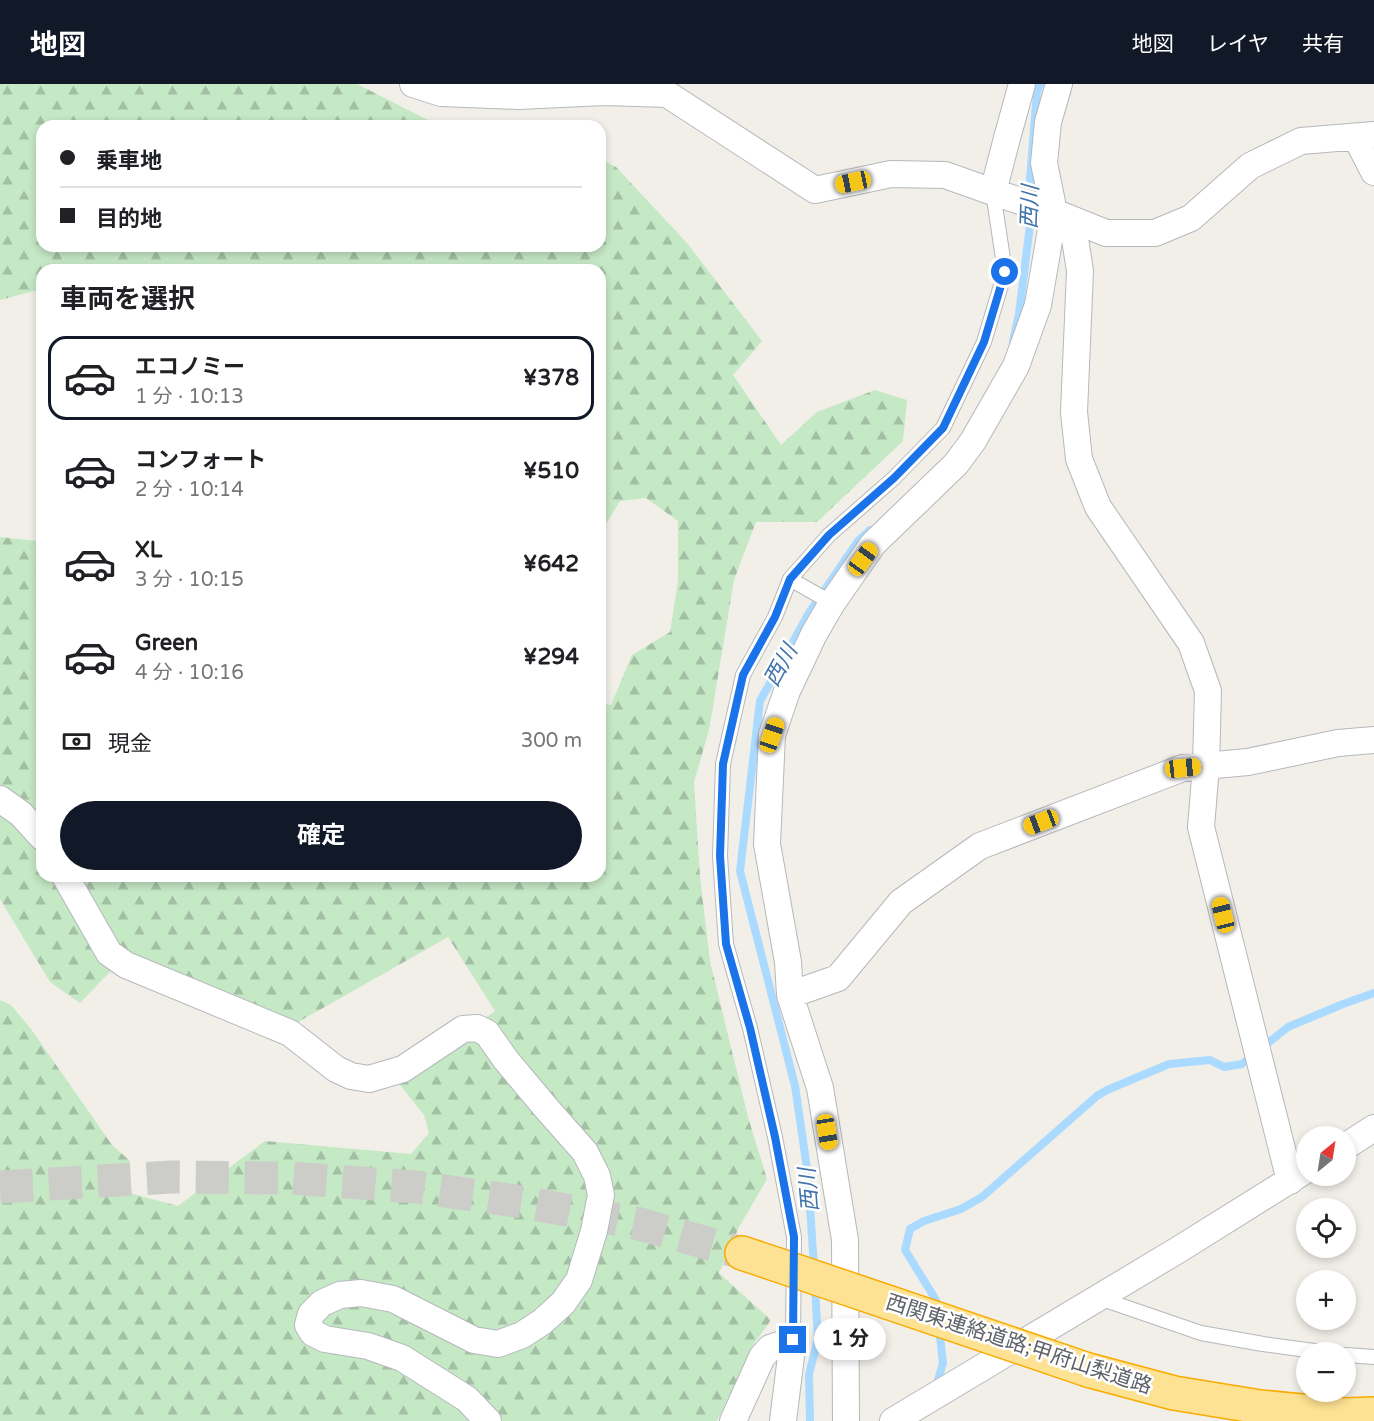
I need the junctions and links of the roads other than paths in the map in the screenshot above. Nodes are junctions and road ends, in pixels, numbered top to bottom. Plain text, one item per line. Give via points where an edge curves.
1 (413, 84) edge
2 (1022, 84) edge
3 (1059, 84) edge
4 (1365, 136) edge
5 (1374, 172) edge
6 (993, 192) junction
7 (1063, 216) junction
8 (790, 579) junction
9 (832, 603) junction
10 (1374, 740) edge
11 (1206, 766) junction
12 (0, 799) edge
13 (36, 830) edge
14 (68, 882) edge
15 (790, 995) junction
16 (1374, 1128) edge
17 (1356, 1140) edge
18 (1296, 1169) edge
19 (1296, 1177) edge
20 (742, 1253) tunnel mouth
21 (1098, 1298) junction
22 (793, 1340) junction
23 (1296, 1348) edge
24 (1356, 1356) edge
25 (1374, 1357) edge
26 (1374, 1414) edge
27 (488, 1421) edge
28 (733, 1421) edge
29 (783, 1421) edge
30 (846, 1421) edge
31 (893, 1421) edge

1 - 6 street via 441,93 668,94 815,190 891,174 945,175
2 - 6 street
3 - 7 street via 1048,122 1044,163
4 - 5 street
4 - 7 street via 1301,141 1250,166 1191,218 1155,233 1106,233
6 - 7 street
6 - 8 lane via 1005,272 984,342 943,428 829,535
7 - 9 street via 1016,366 973,441 956,464 873,544
7 - 11 street via 1080,271 1074,412 1079,459 1098,507 1191,643 1208,691
8 - 9 lane
8 - 22 lane via 775,617 743,675 723,764 720,856 726,944 750,1028 794,1237
9 - 15 street via 787,691 772,735 767,844
10 - 11 street
11 - 15 street via 1183,768 980,846 901,902 838,978
11 - 18 street via 1201,827
12 - 13 street
14 - 27 street via 109,953 126,965 290,1034 351,1076 369,1079 403,1069 464,1029 477,1028 487,1033 585,1152 601,1195 579,1280 563,1303 522,1335 498,1344 474,1340 393,1299 361,1293 340,1295 322,1303 311,1314 308,1325 313,1333 402,1358 467,1399
15 - 30 street via 820,1088 845,1239
16 - 17 street
19 - 21 street
20 - 26 highway, 西関東連絡道路;甲府山梨道路, bridge via 1088,1370 1174,1393 1260,1407
21 - 23 lane via 1201,1333
21 - 31 street
22 - 28 street via 770,1348 762,1357
22 - 29 street
24 - 25 lane

